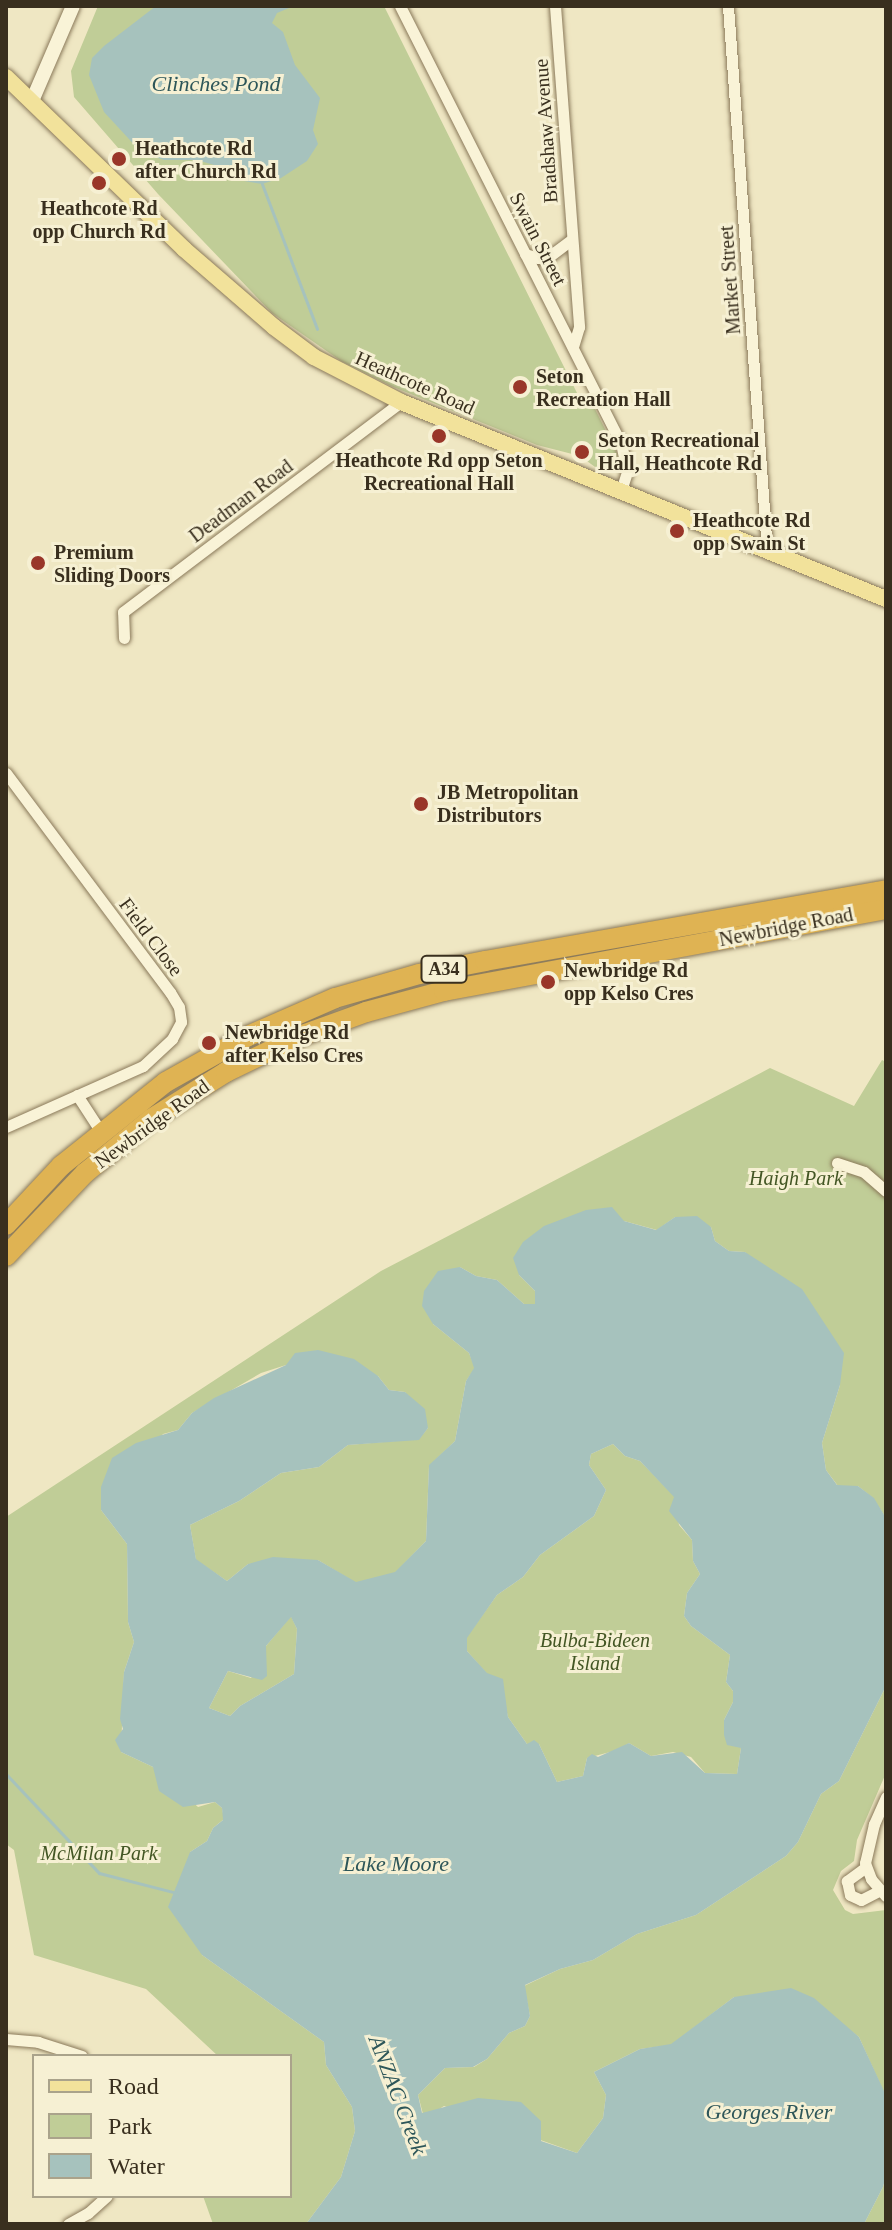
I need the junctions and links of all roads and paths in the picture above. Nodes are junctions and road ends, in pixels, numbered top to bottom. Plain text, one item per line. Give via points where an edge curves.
1 (73, 6) edge
2 (400, 6) edge
3 (555, 6) edge
4 (728, 6) edge
5 (6, 77) edge
6 (32, 101) junction
7 (572, 239) junction
8 (525, 254) junction
9 (573, 347) junction
10 (401, 402) junction
11 (621, 491) junction
12 (767, 551) junction
13 (886, 599) edge
14 (124, 638) dead end
15 (6, 773) edge
16 (886, 890) edge
17 (886, 909) edge
18 (77, 1095) junction
19 (6, 1127) edge
20 (101, 1131) junction
21 (113, 1148) junction
22 (837, 1163) dead end
23 (886, 1191) edge
24 (6, 1225) edge
25 (6, 1256) edge
26 (886, 1797) edge
27 (866, 1867) junction
28 (883, 1894) edge
29 (6, 2039) edge
30 (76, 2054) edge
31 (105, 2198) edge
32 (68, 2224) edge

1 - 6 street
2 - 8 street, Swain Street
3 - 7 street, Bradshaw Avenue
4 - 12 street, Market Street
5 - 6 main road, Heathcote Road
6 - 10 main road, Heathcote Road via 184,249 274,327 314,357
7 - 8 street via 551,255
7 - 9 street, Bradshaw Avenue via 579,327
8 - 9 street, Swain Street
9 - 11 street, Swain Street via 627,457
10 - 11 main road, Heathcote Road
10 - 14 street, Deadman Road via 123,612
11 - 12 main road, Heathcote Road
12 - 13 main road, Heathcote Road
15 - 18 street, Field Close via 179,1007 181,1022 172,1039 143,1066
16 - 20 highway, Newbridge Road / A34 via 485,961 361,990 236,1043 166,1082
17 - 21 highway, Newbridge Road / A34 via 527,974 366,1012 234,1067
18 - 19 street, Field Close
18 - 20 street
20 - 21 street
20 - 24 highway, Newbridge Road / A34
21 - 25 highway, Newbridge Road / A34
22 - 23 street via 864,1172
26 - 27 street via 870,1837
27 - 28 street
27 - 28 street via 847,1881 850,1895 861,1900
29 - 30 street
31 - 32 street

